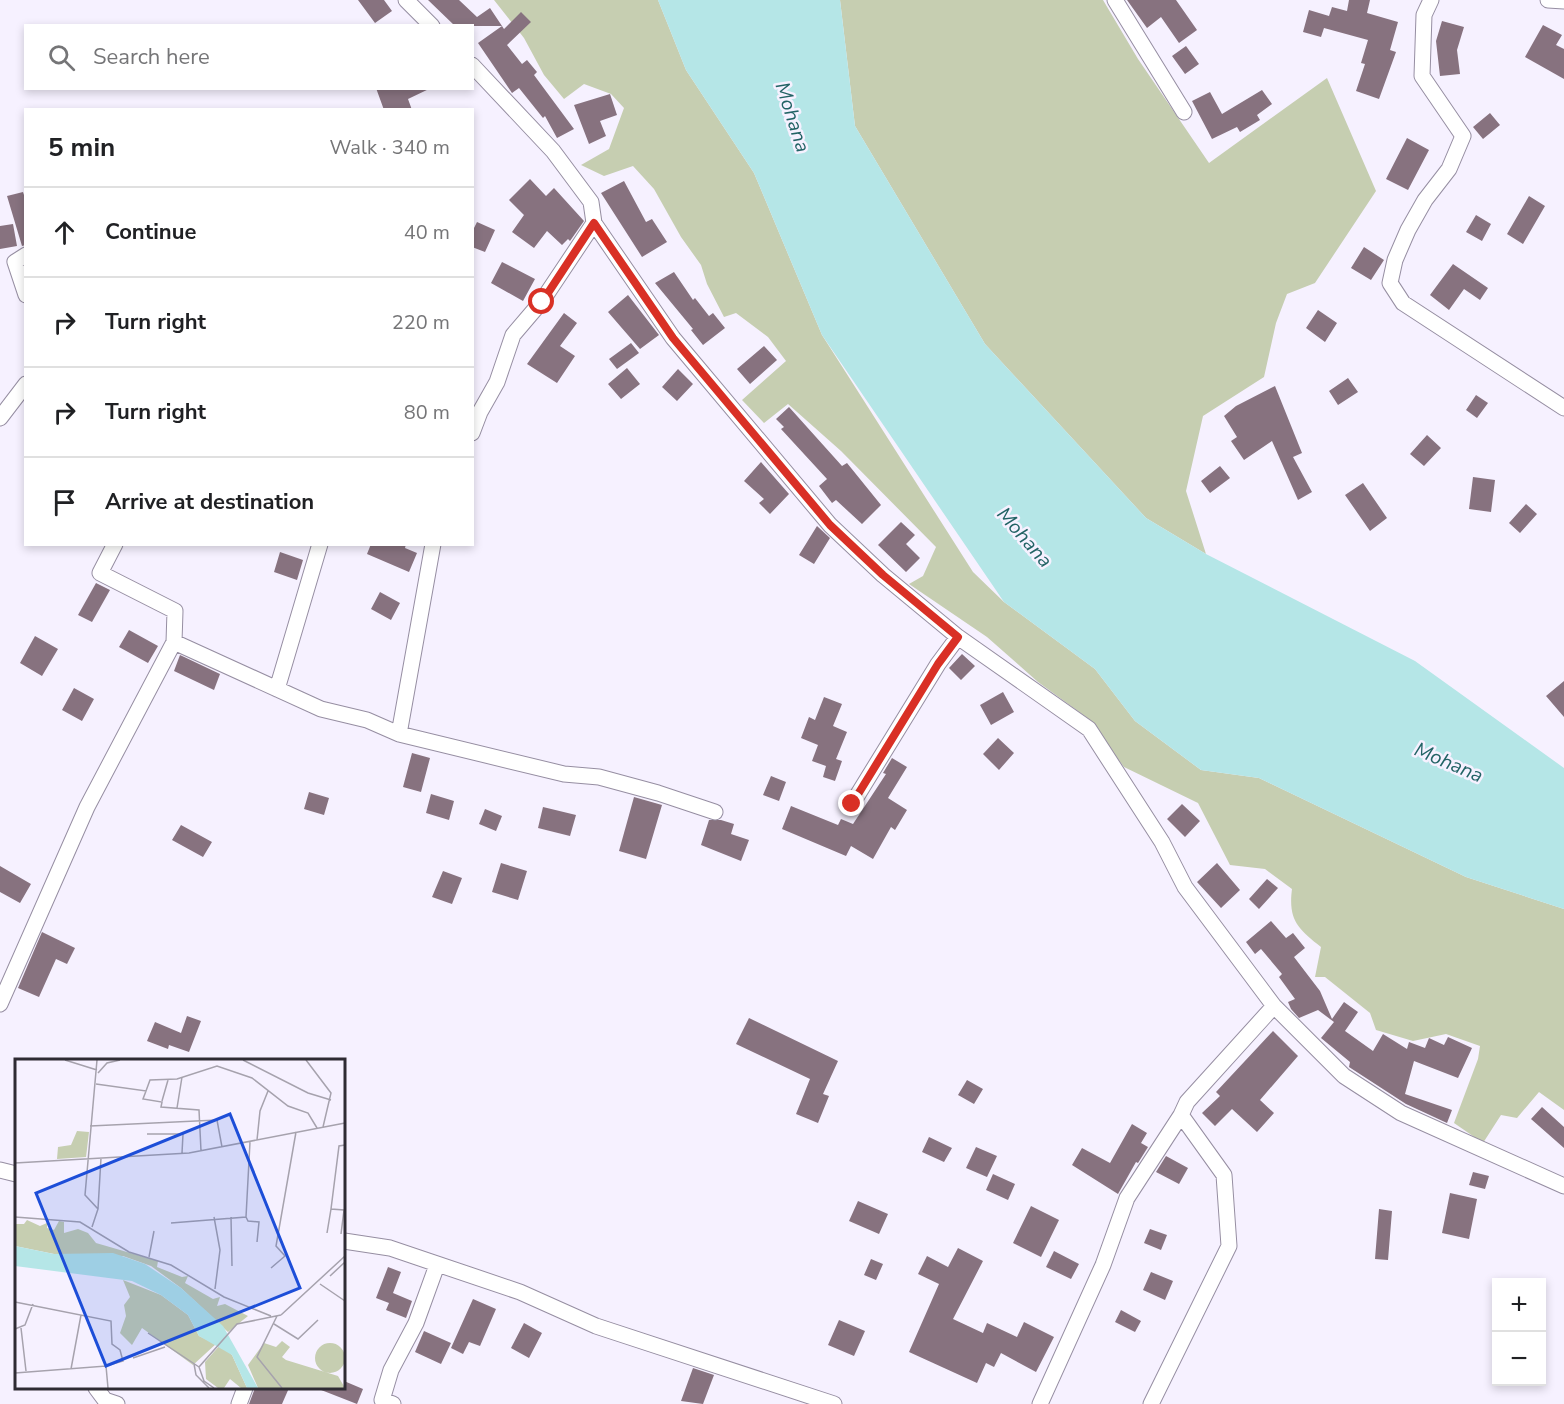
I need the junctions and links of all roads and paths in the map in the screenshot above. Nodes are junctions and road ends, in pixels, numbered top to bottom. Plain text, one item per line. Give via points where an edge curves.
1 (406, 0) edge
2 (1115, 0) edge
3 (1431, 0) edge
4 (1548, 0) edge
5 (1564, 1) edge
6 (430, 24) edge
7 (474, 67) edge
8 (1184, 112) dead end
9 (594, 223) junction
10 (24, 256) edge
11 (24, 289) edge
12 (24, 387) edge
13 (1564, 408) edge
14 (0, 418) edge
15 (474, 428) edge
16 (114, 546) edge
17 (319, 546) edge
18 (433, 546) edge
19 (958, 637) junction
20 (174, 642) junction
21 (277, 689) junction
22 (399, 734) junction
23 (852, 804) dead end
24 (715, 812) dead end
25 (0, 1004) edge
26 (1274, 1006) junction
27 (1181, 1115) junction
28 (0, 1170) edge
29 (15, 1174) edge
30 (1564, 1186) edge
31 (345, 1241) edge
32 (437, 1265) junction
33 (97, 1389) edge
34 (245, 1389) edge
35 (117, 1404) edge
36 (239, 1404) edge
37 (393, 1404) edge
38 (834, 1404) edge
39 (1040, 1404) edge
40 (1151, 1404) edge

1 - 6 street
2 - 8 street
3 - 13 street via 1424,15 1422,76 1462,136 1449,169 1408,230 1390,283 1403,303
4 - 5 street
7 - 9 street via 553,151 591,202
9 - 15 street via 542,302 513,335 497,382
9 - 19 street via 673,338 830,525
10 - 11 street via 15,262
12 - 14 street
16 - 20 street via 100,573 175,611
17 - 21 street
18 - 22 street
19 - 23 street
19 - 26 street via 1089,729 1162,842 1185,887
20 - 21 street
20 - 25 street via 87,807
21 - 22 street via 321,709 367,720
22 - 24 street via 564,774 599,777
26 - 27 street via 1187,1102
26 - 30 street via 1344,1076 1401,1113
27 - 39 street via 1127,1198 1102,1265
27 - 40 street via 1224,1175 1229,1246
28 - 29 street
31 - 32 street via 390,1248
32 - 37 street via 416,1323 391,1370 382,1400
32 - 38 street via 520,1292 596,1326
33 - 35 street via 105,1400
34 - 36 street

